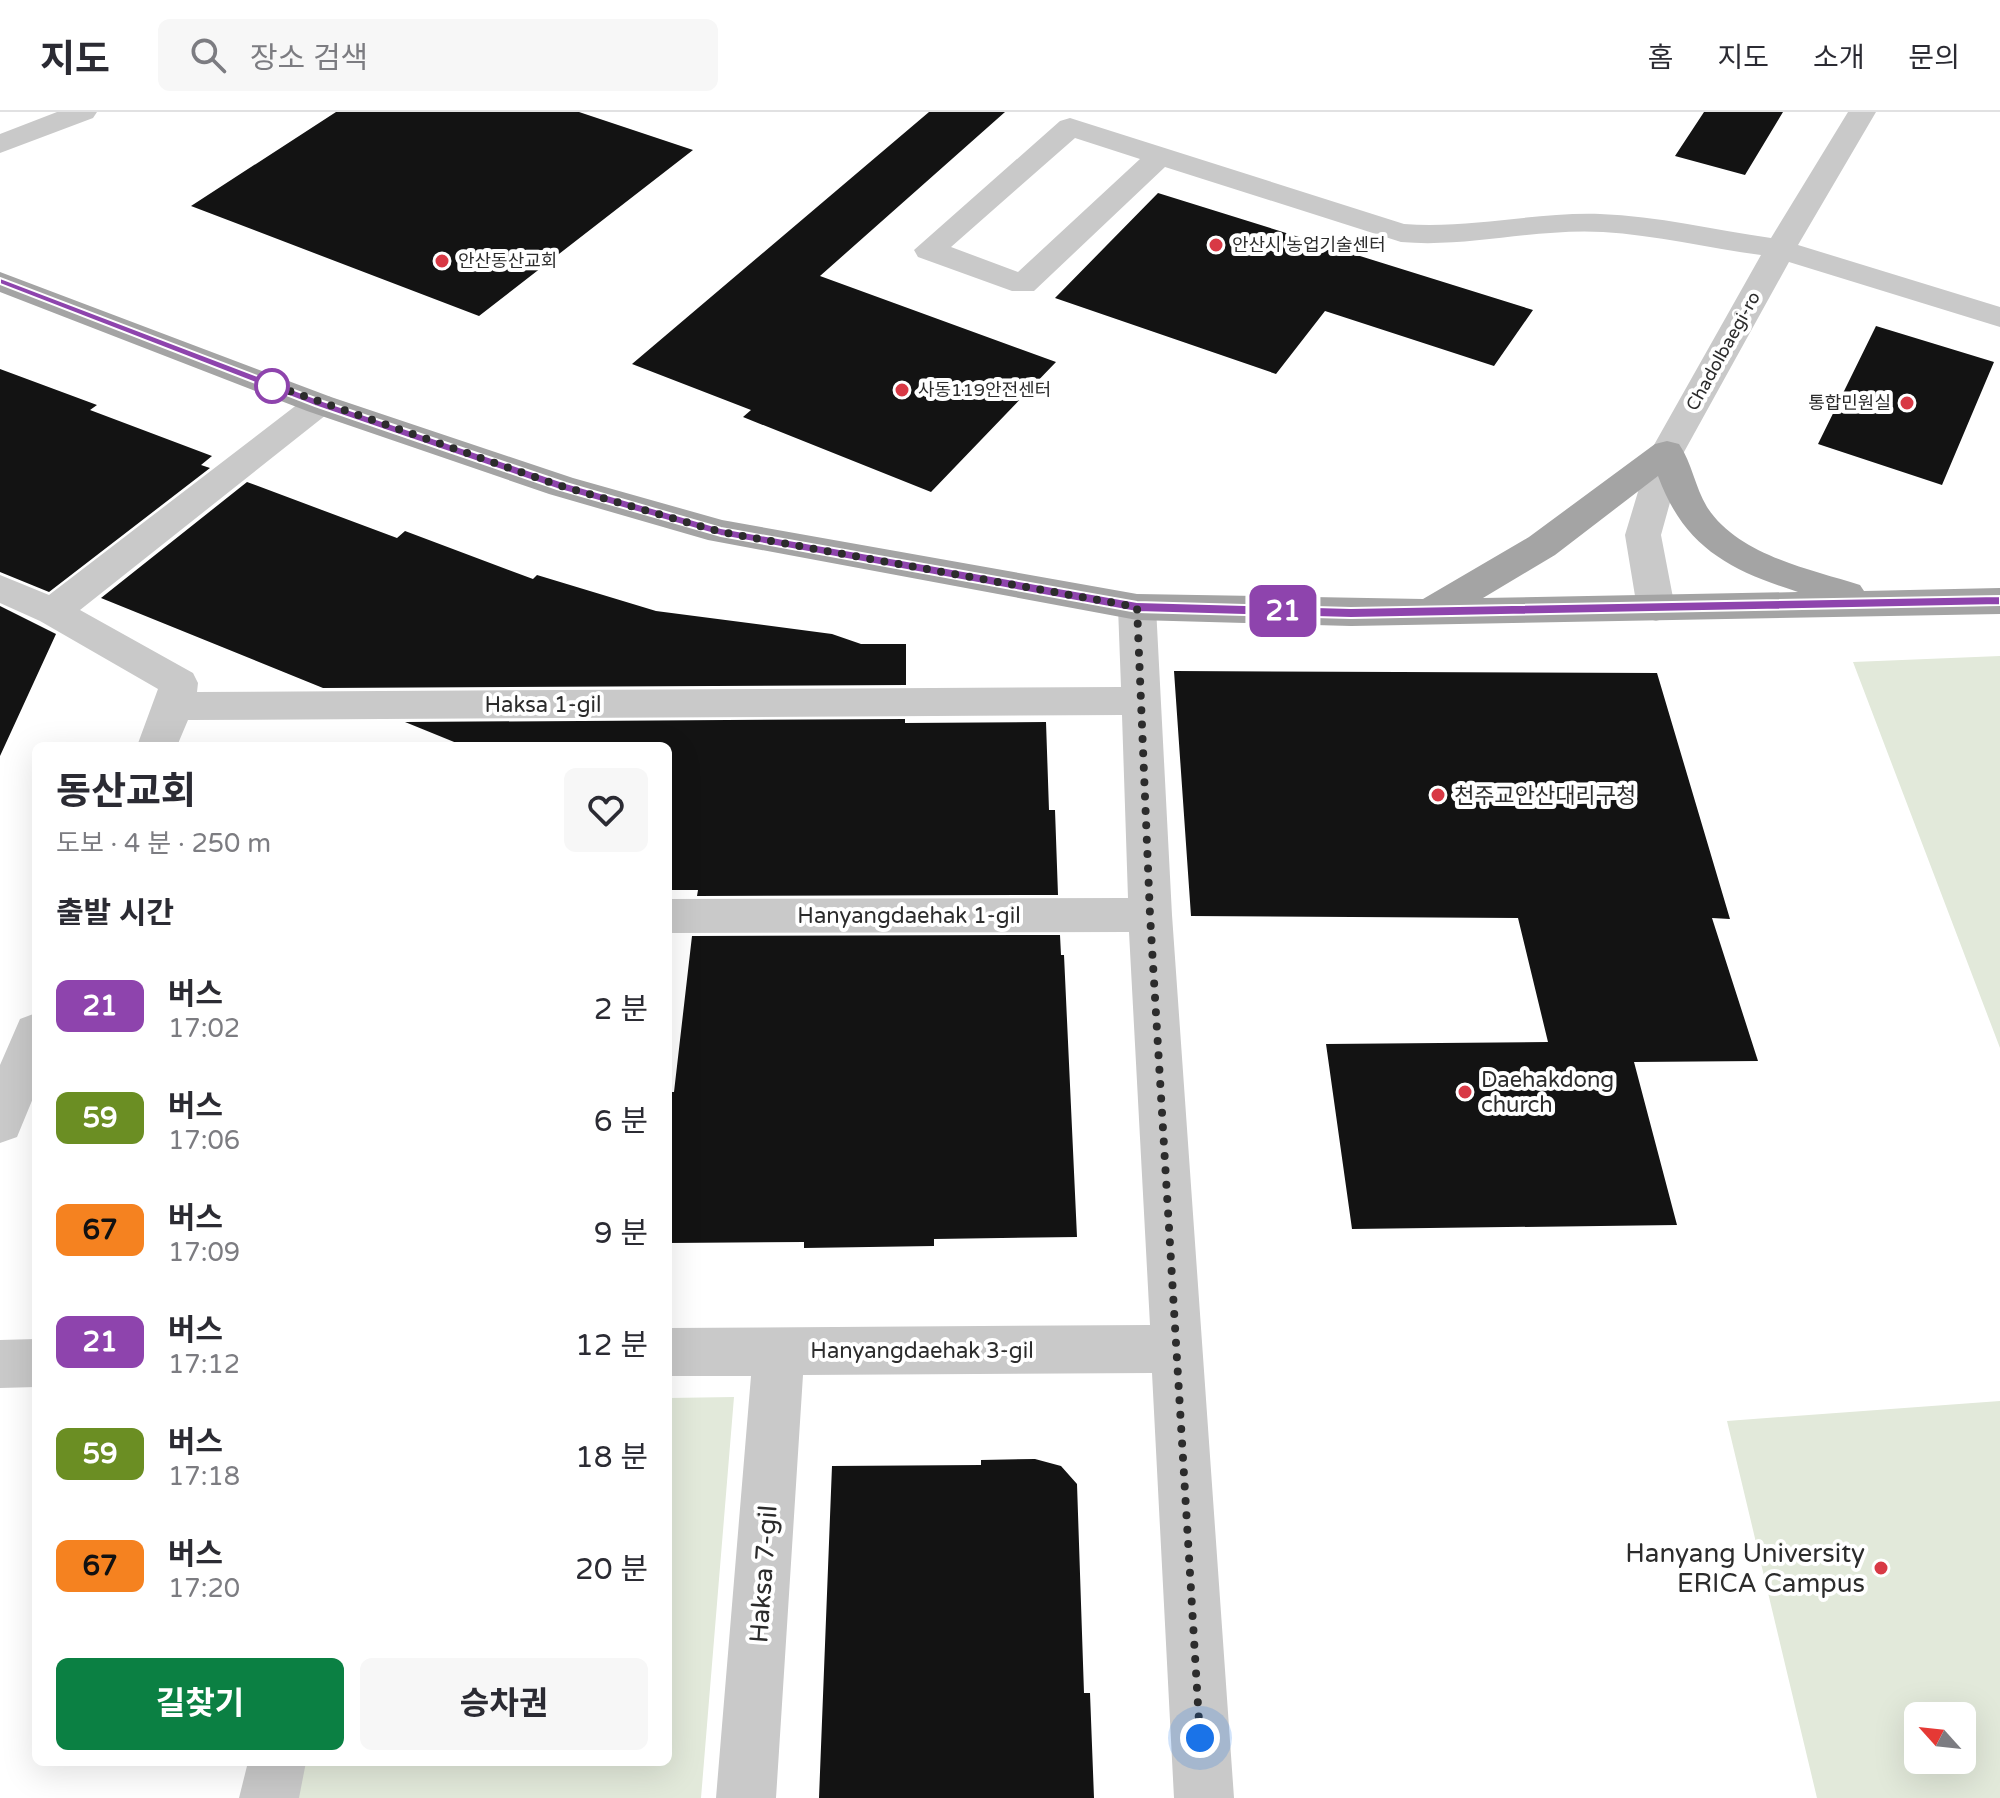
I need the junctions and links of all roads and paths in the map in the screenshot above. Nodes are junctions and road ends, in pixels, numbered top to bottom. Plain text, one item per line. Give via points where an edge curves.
1 (83, 112) edge
2 (1862, 112) edge
3 (0, 144) edge
4 (1160, 156) junction
5 (1780, 249) junction
6 (0, 281) edge
7 (2000, 317) edge
8 (319, 404) junction
9 (1667, 452) junction
10 (0, 588) edge
11 (2000, 601) edge
12 (1875, 603) junction
13 (1137, 607) junction
14 (1656, 608) junction
15 (53, 612) junction
16 (1431, 612) junction
17 (1140, 701) junction
18 (174, 706) junction
19 (159, 742) edge
20 (1150, 915) junction
21 (672, 916) edge
22 (32, 1042) edge
23 (0, 1123) edge
24 (1176, 1349) junction
25 (779, 1351) junction
26 (672, 1352) edge
27 (32, 1363) edge
28 (0, 1364) edge
29 (276, 1766) edge
30 (269, 1798) edge
31 (746, 1798) edge
32 (1204, 1798) edge

1 - 3 street
2 - 5 street, Chadolbaegi-ro
4 - 4 street via 1023,284 929,250 1070,127
4 - 5 street via 1401,233 1476,234 1540,224 1603,223
5 - 7 street
5 - 9 street, Chadolbaegi-ro
6 - 8 main road
8 - 13 main road via 561,486 721,532
8 - 15 street
9 - 12 main road via 1702,526 1736,552
9 - 14 street, Chadolbaegi-ro via 1643,535
9 - 16 main road via 1542,546
10 - 15 street
11 - 12 main road
12 - 14 main road
13 - 16 main road
13 - 17 street
14 - 16 main road
15 - 18 street via 179,683
17 - 18 street, Haksa 1-gil
17 - 20 street
18 - 19 street
20 - 21 street, Hanyangdaehak 1-gil
20 - 24 street
22 - 23 street
24 - 25 street, Hanyangdaehak 3-gil
24 - 32 street
25 - 26 street, Hanyangdaehak 3-gil
25 - 31 street, Haksa 7-gil
27 - 28 street
29 - 30 street

